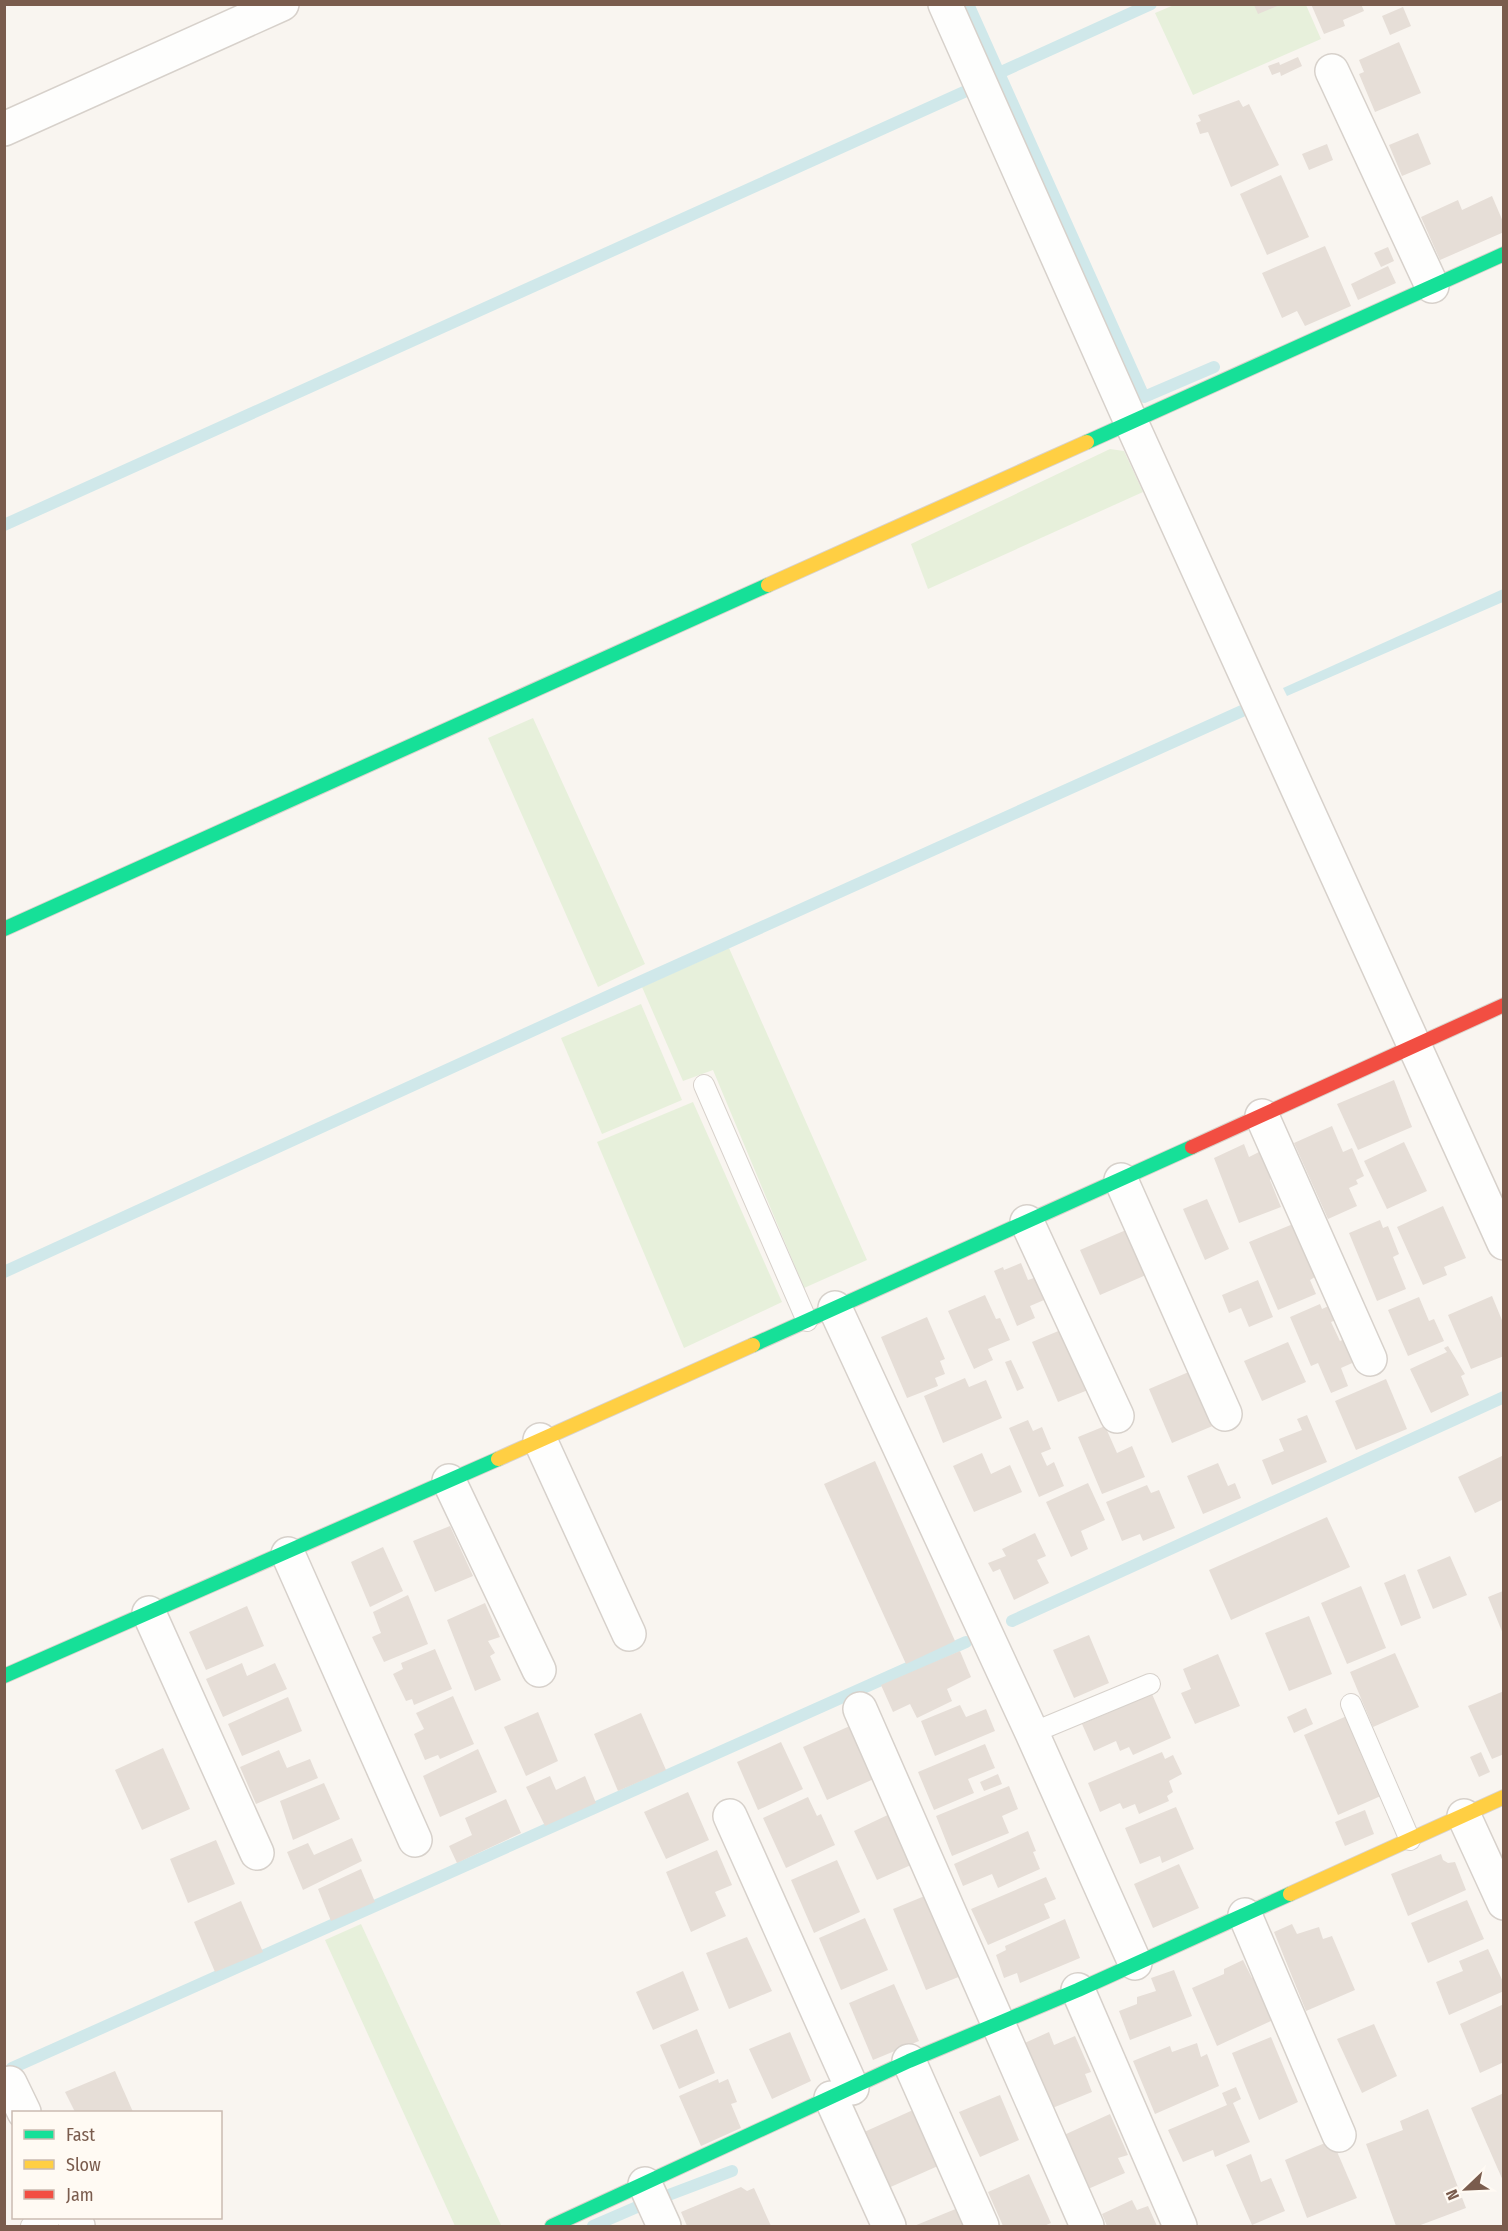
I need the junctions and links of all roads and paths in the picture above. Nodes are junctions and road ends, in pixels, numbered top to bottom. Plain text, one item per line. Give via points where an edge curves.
1 (282, 4) edge
2 (945, 4) edge
3 (1332, 71) dead end
4 (4, 129) edge
5 (1503, 254) edge
6 (1432, 286) junction
7 (1131, 422) junction
8 (4, 929) edge
9 (1503, 1005) edge
10 (1414, 1046) junction
11 (704, 1085) dead end
12 (1262, 1116) junction
13 (1121, 1180) junction
14 (1027, 1222) junction
15 (1503, 1243) edge
16 (821, 1314) junction
17 (1370, 1359) dead end
18 (1225, 1414) dead end
19 (1117, 1416) dead end
20 (540, 1440) junction
21 (449, 1481) junction
22 (288, 1554) junction
23 (149, 1613) junction
24 (629, 1634) dead end
25 (539, 1670) dead end
26 (4, 1676) edge
27 (1150, 1684) dead end
28 (1351, 1704) dead end
29 (860, 1709) dead end
30 (1032, 1733) junction
31 (1503, 1797) edge
32 (730, 1816) dead end
33 (1464, 1816) junction
34 (415, 1840) dead end
35 (1410, 1840) junction
36 (257, 1853) dead end
37 (1503, 1903) edge
38 (1245, 1915) junction
39 (1135, 1964) junction
40 (1078, 1990) junction
41 (998, 2023) junction
42 (909, 2061) junction
43 (10, 2083) dead end
44 (842, 2093) junction
45 (24, 2111) edge
46 (1339, 2135) dead end
47 (645, 2184) junction
48 (47, 2219) edge
49 (31, 2226) edge
50 (552, 2226) edge
51 (664, 2226) edge
52 (889, 2226) edge
53 (982, 2226) edge
54 (1087, 2226) edge
55 (1180, 2226) edge

1 - 4 street
2 - 7 street
3 - 6 street
5 - 6 street
6 - 7 street
7 - 8 street
7 - 10 street
9 - 10 street
10 - 12 street
10 - 15 street
11 - 16 lane
12 - 13 street
12 - 17 street
13 - 14 street
13 - 18 street
14 - 16 street
14 - 19 street
16 - 20 street
16 - 30 street
20 - 21 street
20 - 24 street
21 - 22 street
21 - 25 street
22 - 23 street
22 - 34 street
23 - 26 street
23 - 36 street
27 - 30 lane
28 - 35 lane
29 - 41 street
30 - 39 street
31 - 33 street
32 - 44 street
33 - 35 street
33 - 37 street
35 - 38 street
38 - 39 street
38 - 46 street
39 - 40 street
40 - 41 street
40 - 55 street
41 - 42 street
41 - 54 street
42 - 44 street
42 - 53 street
43 - 45 street
44 - 47 street
44 - 52 street
47 - 50 street
47 - 51 street
48 - 49 lane

